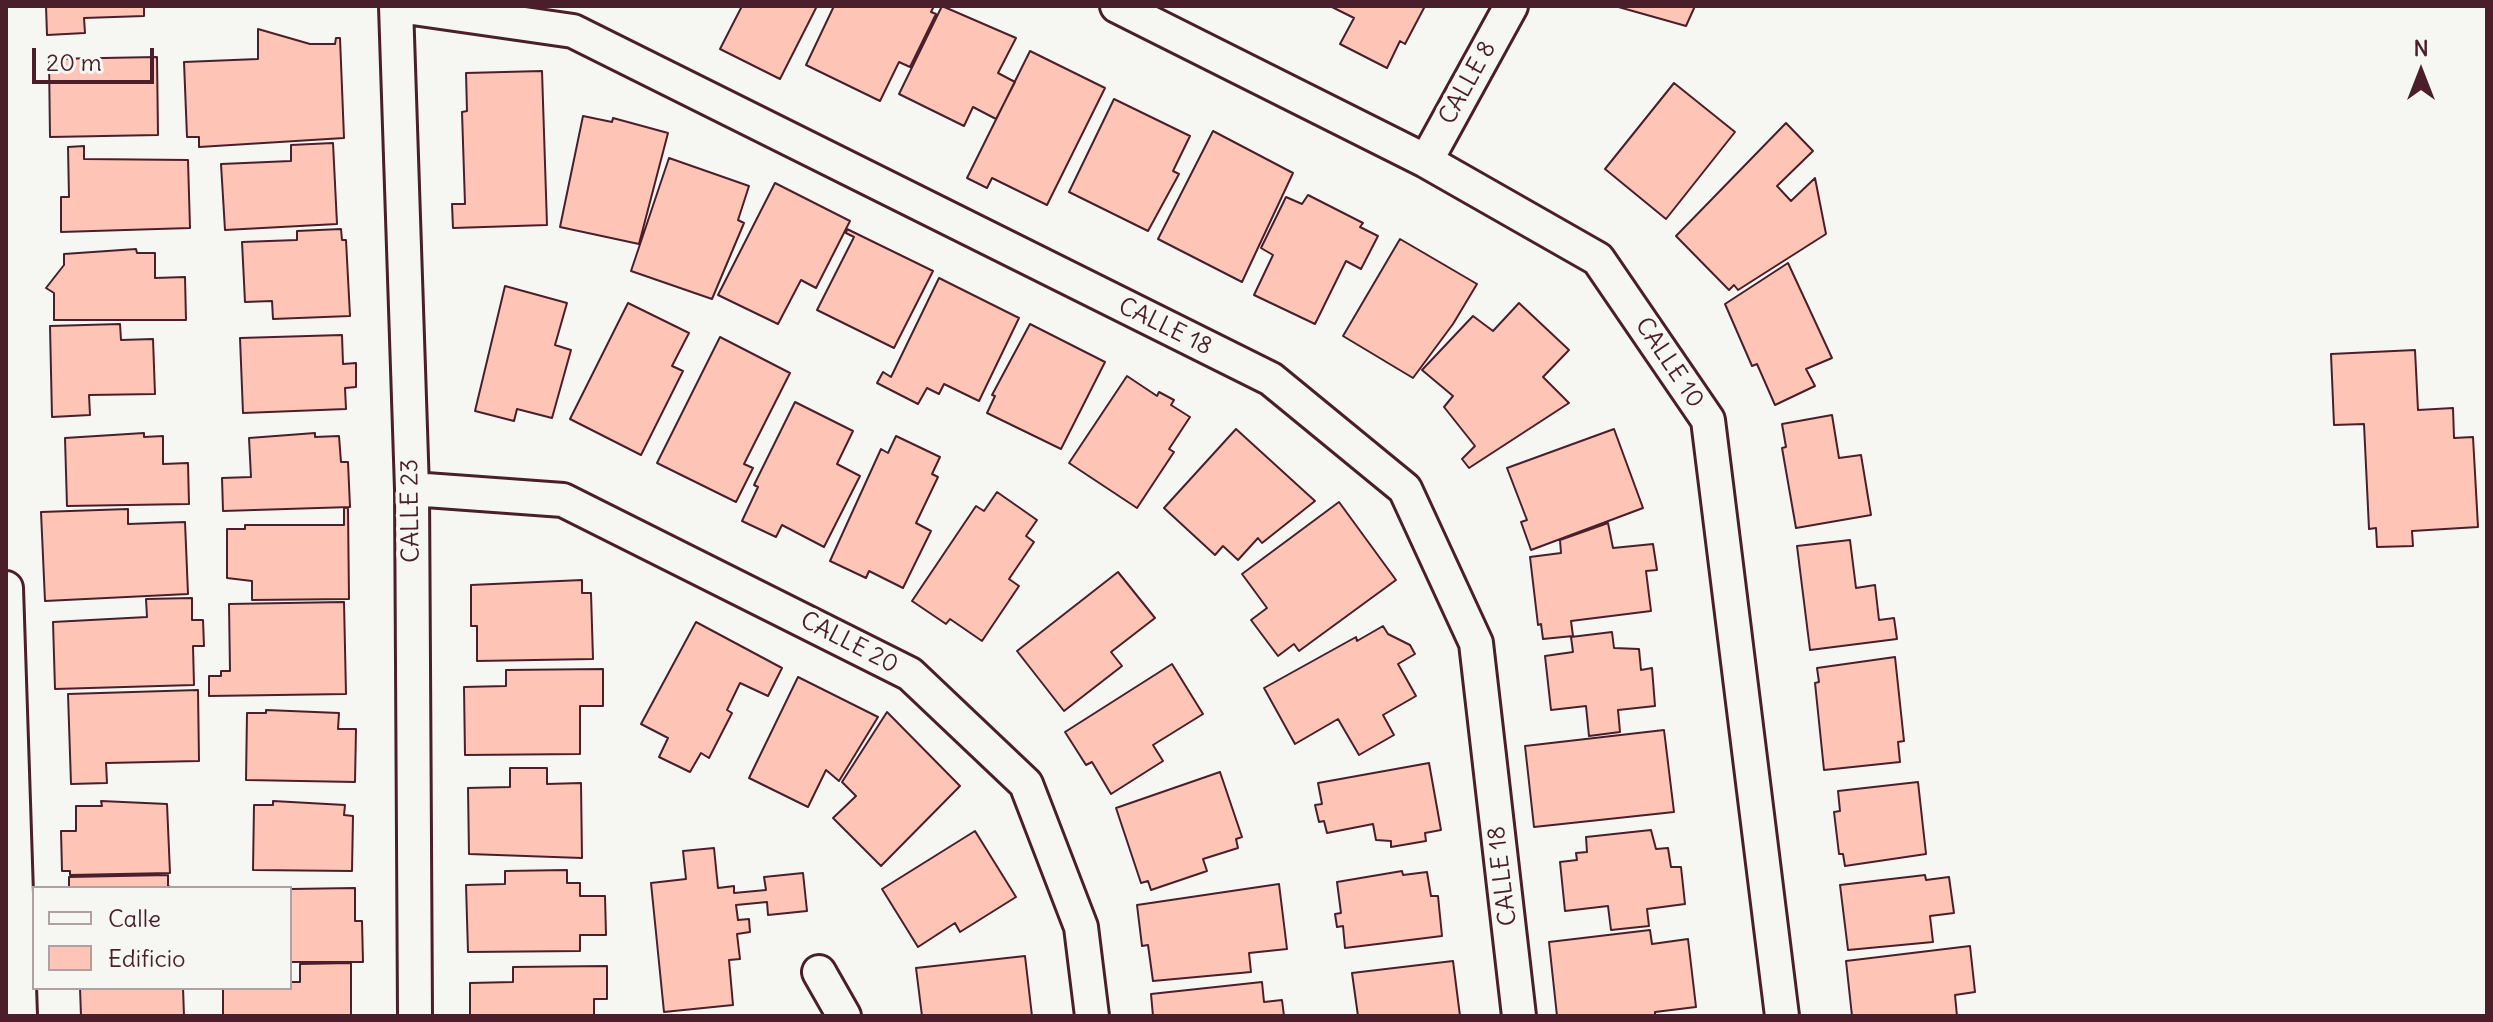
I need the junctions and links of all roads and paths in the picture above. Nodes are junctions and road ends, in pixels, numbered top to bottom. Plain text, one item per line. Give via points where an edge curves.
1 (398, 6) edge
2 (1117, 6) edge
3 (1511, 6) edge
4 (1426, 161) junction
5 (412, 489) junction
6 (6, 588) edge
7 (819, 972) dead end
8 (20, 1016) edge
9 (415, 1016) edge
10 (844, 1016) edge
11 (1092, 1016) edge
12 (1519, 1016) edge
13 (1782, 1016) edge

1 - 5 street, CALLE 23
1 - 12 street, CALLE 18 via 573,31 1271,379 1405,489 1476,643
2 - 4 street, CALLE 10
3 - 4 street, CALLE 8
4 - 13 street, CALLE 10 via 1598,259 1708,420
5 - 9 street, CALLE 23
5 - 11 street, CALLE 20 via 563,500 910,674 1026,784 1081,927
6 - 8 street
7 - 10 street

